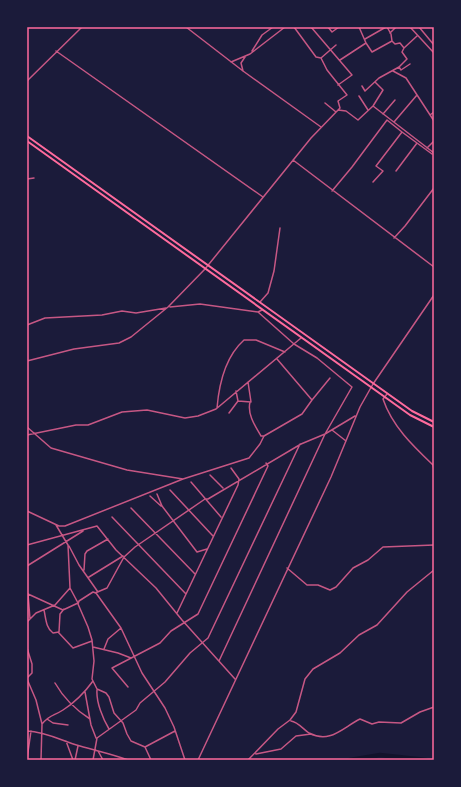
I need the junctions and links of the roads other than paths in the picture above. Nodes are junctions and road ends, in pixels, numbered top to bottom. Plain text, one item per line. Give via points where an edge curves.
1 (82, 27) edge
2 (186, 27) edge
3 (273, 27) edge
4 (286, 27) edge
5 (294, 27) edge
6 (311, 27) edge
7 (328, 27) edge
8 (339, 27) edge
9 (359, 27) edge
10 (386, 27) edge
11 (396, 27) edge
12 (410, 27) edge
13 (419, 27) edge
14 (432, 27) edge
15 (434, 30) edge
16 (390, 33) junction
17 (417, 35) junction
18 (365, 39) junction
19 (392, 41) junction
20 (366, 43) junction
21 (336, 45) dead end
22 (434, 46) edge
23 (404, 48) junction
24 (329, 50) junction
25 (56, 51) junction
26 (251, 53) junction
27 (434, 53) edge
28 (245, 56) junction
29 (321, 58) junction
30 (340, 60) junction
31 (231, 62) junction
32 (410, 64) dead end
33 (399, 67) junction
34 (243, 71) junction
35 (393, 71) junction
36 (27, 81) edge
37 (375, 82) junction
38 (338, 85) junction
39 (362, 86) dead end
40 (417, 95) junction
41 (359, 96) dead end
42 (395, 100) dead end
43 (325, 103) dead end
44 (373, 106) junction
45 (368, 110) junction
46 (337, 111) junction
47 (434, 112) edge
48 (383, 114) junction
49 (430, 115) junction
50 (434, 120) edge
51 (394, 122) junction
52 (321, 127) junction
53 (402, 132) junction
54 (27, 136) edge
55 (27, 141) edge
56 (434, 141) edge
57 (417, 143) junction
58 (428, 148) junction
59 (433, 154) edge
60 (293, 160) junction
61 (396, 171) dead end
62 (34, 178) dead end
63 (27, 179) edge
64 (373, 182) dead end
65 (434, 188) edge
66 (332, 191) junction
67 (263, 197) junction
68 (280, 228) dead end
69 (394, 238) junction
70 (208, 265) junction
71 (434, 267) edge
72 (205, 269) junction
73 (434, 295) edge
74 (260, 302) junction
75 (168, 308) junction
76 (262, 310) junction
77 (258, 312) junction
78 (27, 325) edge
79 (301, 338) junction
80 (294, 344) junction
81 (285, 352) junction
82 (277, 359) junction
83 (27, 361) edge
84 (330, 378) dead end
85 (248, 381) junction
86 (374, 384) junction
87 (372, 388) junction
88 (236, 391) junction
89 (387, 394) junction
90 (384, 397) junction
91 (312, 400) junction
92 (238, 401) junction
93 (250, 402) junction
94 (217, 408) junction
95 (229, 413) dead end
96 (356, 416) junction
97 (434, 422) edge
98 (27, 427) edge
99 (434, 427) edge
100 (332, 430) junction
101 (33, 433) junction
102 (325, 434) junction
103 (27, 435) edge
104 (264, 436) junction
105 (346, 441) junction
106 (300, 444) junction
107 (266, 464) junction
108 (231, 468) dead end
109 (434, 469) edge
110 (210, 475) dead end
111 (183, 479) junction
112 (239, 479) junction
113 (191, 482) dead end
114 (224, 489) junction
115 (170, 490) dead end
116 (157, 494) dead end
117 (150, 496) dead end
118 (204, 499) junction
119 (162, 506) junction
120 (131, 508) dead end
121 (189, 510) junction
122 (27, 511) edge
123 (112, 517) dead end
124 (222, 517) junction
125 (172, 521) junction
126 (56, 525) junction
127 (86, 530) junction
128 (155, 534) junction
129 (62, 536) junction
130 (213, 536) junction
131 (108, 539) junction
132 (66, 542) junction
133 (27, 545) edge
134 (68, 545) junction
135 (138, 545) junction
136 (434, 545) edge
137 (207, 549) junction
138 (124, 557) junction
139 (27, 566) edge
140 (287, 568) junction
141 (434, 570) edge
142 (84, 571) junction
143 (431, 573) junction
144 (195, 574) junction
145 (434, 574) edge
146 (88, 577) junction
147 (70, 588) junction
148 (96, 592) junction
149 (186, 594) junction
150 (78, 603) junction
151 (53, 606) junction
152 (64, 609) junction
153 (44, 610) junction
154 (177, 613) junction
155 (30, 619) junction
156 (27, 622) edge
157 (184, 622) junction
158 (121, 628) junction
159 (58, 632) junction
160 (92, 642) junction
161 (204, 643) junction
162 (92, 647) junction
163 (27, 648) edge
164 (104, 649) junction
165 (132, 657) junction
166 (219, 661) junction
167 (27, 679) edge
168 (235, 679) junction
169 (93, 681) junction
170 (55, 682) dead end
171 (128, 687) dead end
172 (97, 689) junction
173 (85, 691) junction
174 (153, 691) junction
175 (71, 703) junction
176 (434, 707) edge
177 (47, 719) junction
178 (90, 719) junction
179 (290, 720) junction
180 (122, 722) junction
181 (42, 724) junction
182 (68, 725) dead end
183 (109, 729) junction
184 (27, 731) edge
185 (31, 732) junction
186 (42, 732) junction
187 (175, 732) junction
188 (312, 734) junction
189 (66, 740) junction
190 (96, 740) junction
191 (78, 746) junction
192 (145, 747) junction
193 (95, 749) junction
194 (98, 751) junction
195 (255, 754) junction
196 (27, 759) edge
197 (41, 760) edge
198 (74, 760) edge
199 (93, 760) edge
200 (103, 760) edge
201 (128, 760) edge
202 (151, 760) edge
203 (185, 760) edge
204 (198, 760) edge
205 (248, 760) edge

1 - 25 street
2 - 31 street
3 - 26 street via 262,35
4 - 26 street
5 - 29 street via 316,58
6 - 24 street
7 - 8 street via 332,32
9 - 18 street
10 - 16 street
10 - 18 street
11 - 16 street
12 - 17 street
13 - 22 street
14 - 15 street
16 - 19 street
17 - 23 street
17 - 27 street
18 - 20 street
19 - 20 street via 372,52
19 - 23 street via 395,44 400,43
20 - 30 street
21 - 24 street
23 - 33 street via 402,52 407,59
24 - 29 street
24 - 30 street
25 - 36 street
25 - 67 street
26 - 28 street
28 - 31 street
28 - 34 street via 241,63
29 - 38 street
30 - 38 street via 352,76
31 - 34 street
32 - 33 street via 402,70
33 - 35 street
34 - 52 street
35 - 37 street
35 - 40 street via 406,78
37 - 39 street via 365,91
37 - 44 street via 382,90
38 - 46 street via 347,95 338,101 340,108
40 - 49 street
40 - 51 street
41 - 45 street
42 - 48 street
43 - 46 street
44 - 45 street
44 - 48 street
45 - 46 street via 358,120 346,110
46 - 52 street
47 - 49 street
48 - 51 street
49 - 50 street
51 - 58 street
52 - 60 street
53 - 57 street
53 - 64 street via 376,166 383,171
53 - 66 street via 387,120
54 - 70 main road
55 - 72 main road
56 - 58 street
57 - 59 street
57 - 61 street
58 - 59 street
60 - 66 street
60 - 67 street
62 - 63 street
65 - 69 street
66 - 69 street
67 - 70 street
68 - 74 street via 274,271 268,293
69 - 71 street
70 - 72 street
70 - 74 main road
72 - 75 street
72 - 76 main road
73 - 86 street
74 - 86 main road
75 - 77 street via 195,304
75 - 78 street via 136,313 122,311 102,316 46,318
75 - 83 street via 119,343 74,349
76 - 77 street
76 - 79 main road
77 - 80 street
79 - 80 street
79 - 87 main road
80 - 81 street
80 - 102 street via 352,387
81 - 82 street
81 - 94 street via 256,340 244,340 237,347 224,374
82 - 85 street
82 - 91 street
84 - 91 street
85 - 88 street
85 - 93 street
86 - 87 street
86 - 89 main road
87 - 90 main road
87 - 96 street
88 - 92 street
88 - 94 street
89 - 90 street
89 - 97 main road
90 - 99 main road via 410,415
90 - 109 street via 387,412 393,421
91 - 104 street via 302,414
92 - 93 street
92 - 95 street
93 - 104 street via 248,408 252,421 261,436
94 - 101 street via 185,418 147,410 122,412 88,425
96 - 100 street
96 - 105 street
98 - 101 street
100 - 102 street
100 - 105 street
101 - 103 street
101 - 111 street via 51,448 127,470
102 - 106 street
102 - 166 street
104 - 111 street via 249,458
105 - 140 street
106 - 107 street
106 - 161 street
107 - 112 street
107 - 157 street via 268,466 205,602 198,614
108 - 112 street
110 - 114 street
111 - 126 street via 65,526
112 - 114 street
112 - 124 street
113 - 118 street
114 - 118 street
115 - 121 street
116 - 119 street
117 - 119 street
118 - 121 street
118 - 124 street
119 - 125 street
120 - 128 street
121 - 125 street
121 - 130 street
122 - 126 street
123 - 135 street
124 - 130 street
125 - 128 street
125 - 137 street via 197,552
126 - 129 street
127 - 129 street
127 - 131 street via 97,526
127 - 132 street
128 - 135 street
128 - 144 street
129 - 132 street
129 - 133 street
130 - 137 street
131 - 138 street
131 - 142 street via 87,551
132 - 134 street
132 - 139 street
134 - 142 street
134 - 147 street
135 - 138 street
135 - 149 street
136 - 140 street via 383,547 368,560 352,568 336,587 330,590 318,585 307,585
137 - 144 street
138 - 146 street
138 - 148 street via 107,588
138 - 154 street
140 - 168 street
141 - 143 street
142 - 146 street
143 - 145 street
143 - 179 street via 407,592 377,624 359,635 340,653 313,669 305,679 296,712
144 - 149 street
146 - 148 street
147 - 150 street
147 - 151 street
148 - 150 street
148 - 158 street
149 - 154 street
150 - 152 street
150 - 160 street
151 - 152 street
151 - 153 street
151 - 155 street via 28,594
152 - 159 street via 60,614
153 - 155 street
153 - 159 street via 50,631
154 - 157 street
155 - 156 street
157 - 161 street
157 - 165 street via 160,643
158 - 164 street via 108,640
158 - 165 street
159 - 160 street via 73,648
160 - 162 street
161 - 166 street
161 - 174 street via 190,653 165,682
162 - 164 street
162 - 169 street
163 - 167 street via 32,664 32,673
164 - 165 street
165 - 171 street via 112,668
165 - 174 street
166 - 168 street
167 - 181 street
168 - 204 street
169 - 172 street
169 - 173 street
170 - 175 street via 60,692
172 - 180 street via 106,693 114,713
172 - 183 street
173 - 175 street
173 - 178 street
174 - 180 street
174 - 187 street via 165,708
175 - 177 street
175 - 178 street
176 - 188 street via 401,722 372,724 360,719 330,737
177 - 181 street
177 - 182 street via 53,724
178 - 190 street
179 - 188 street
179 - 195 street
180 - 183 street
180 - 192 street via 131,741
181 - 186 street
183 - 190 street
184 - 185 street
185 - 186 street
185 - 196 street
186 - 189 street
186 - 197 street
187 - 192 street
187 - 203 street
188 - 195 street via 296,736 281,749
189 - 191 street
189 - 198 street
190 - 193 street
191 - 193 street
191 - 198 street
192 - 202 street
193 - 194 street
193 - 199 street
194 - 200 street
194 - 201 street
195 - 205 street

